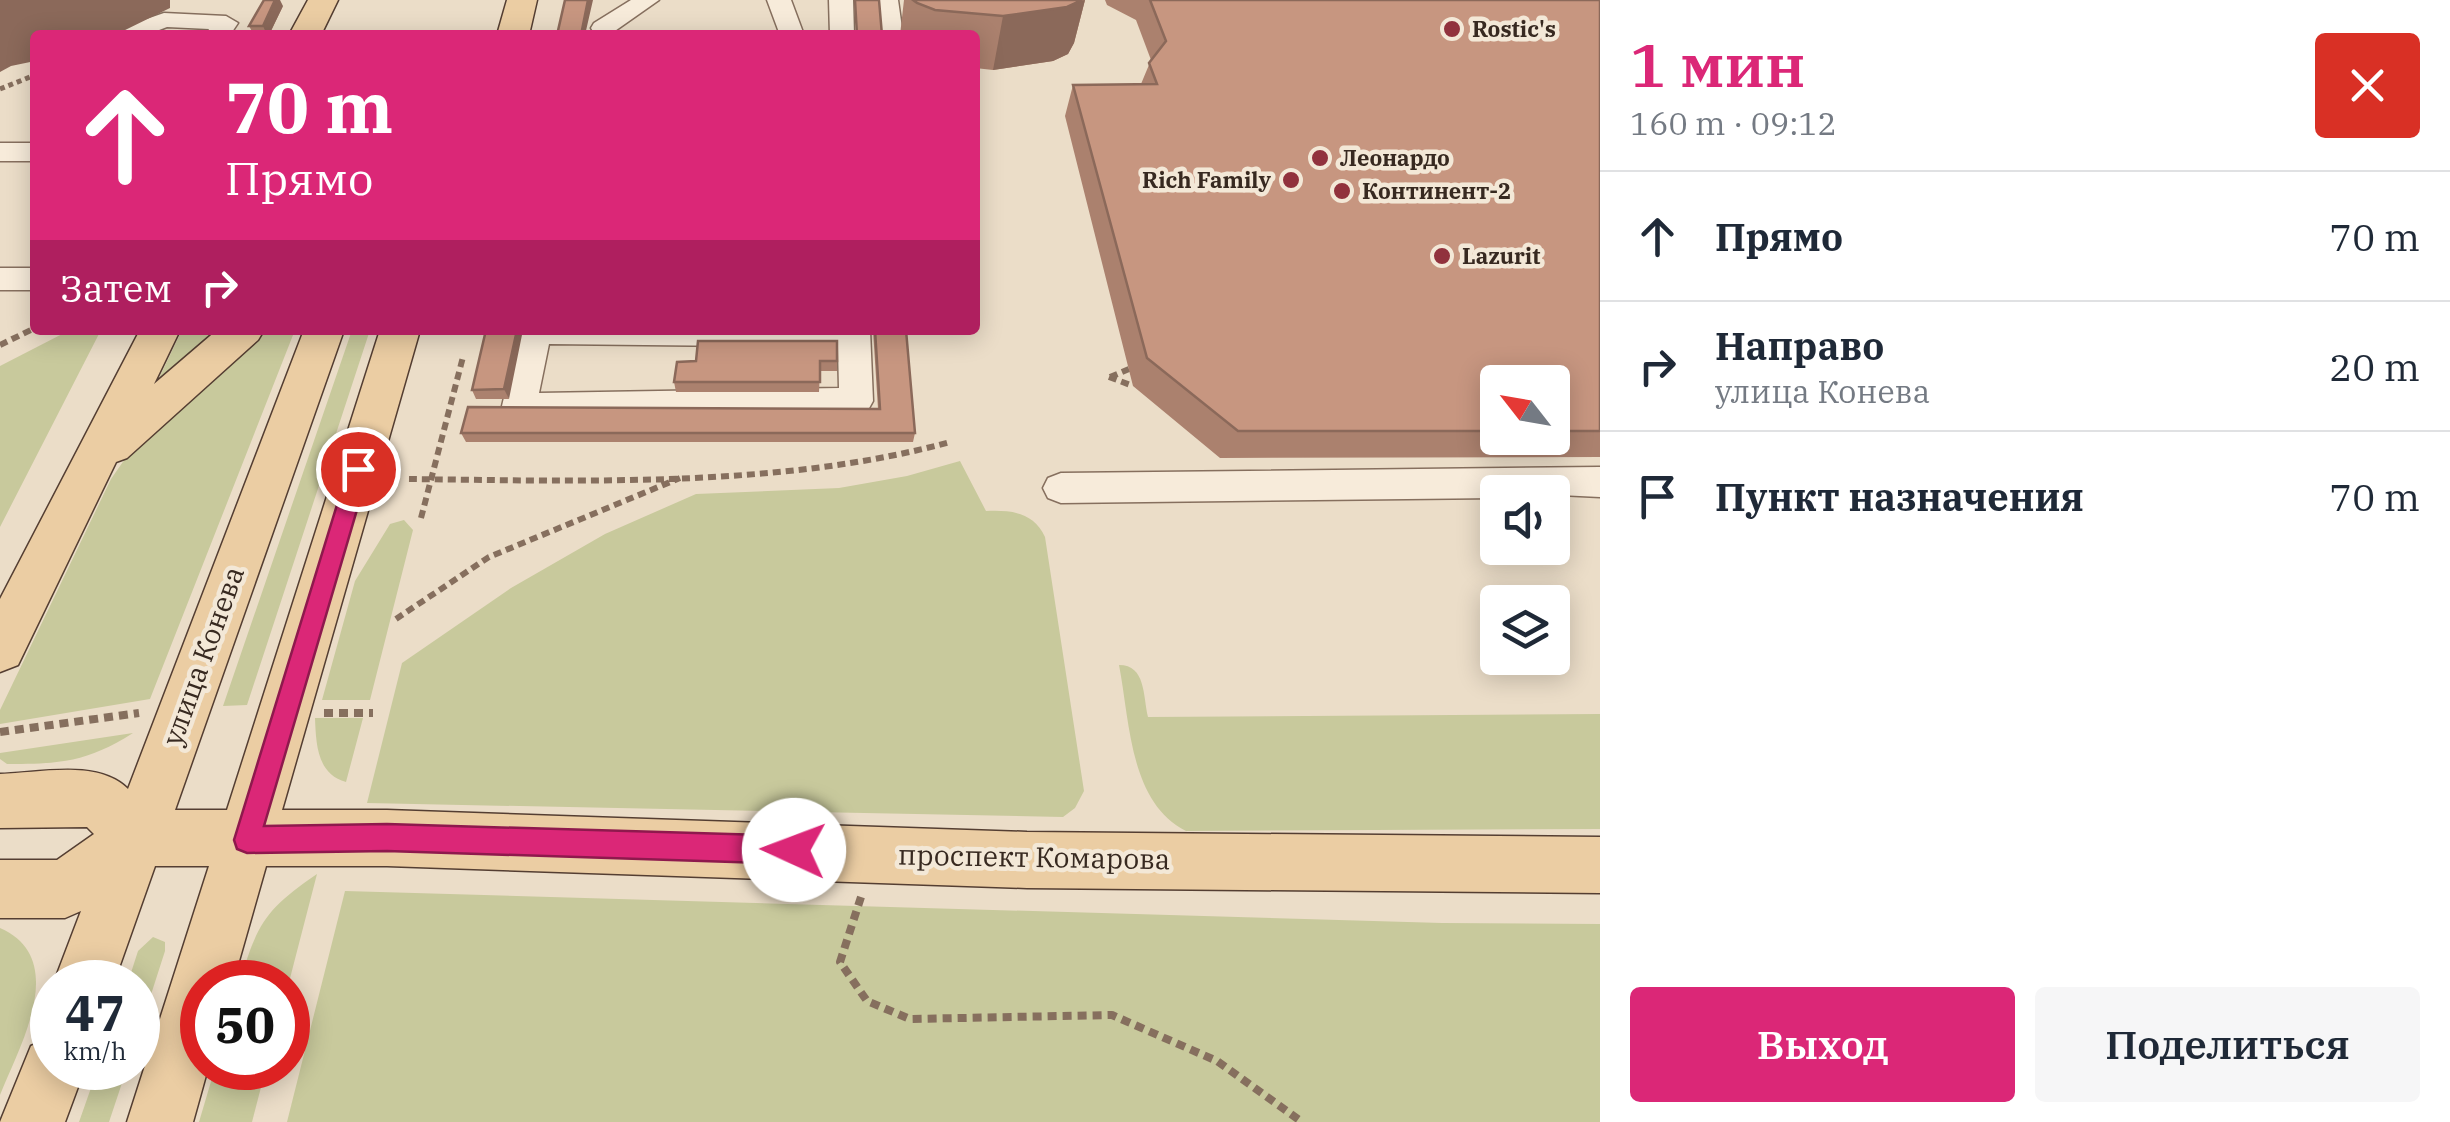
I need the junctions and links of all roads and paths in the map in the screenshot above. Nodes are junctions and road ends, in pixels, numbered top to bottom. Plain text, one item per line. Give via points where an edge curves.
1 (322, 0) edge
2 (522, 0) edge
3 (610, 0) edge
4 (647, 0) edge
5 (779, 0) edge
6 (841, 0) edge
7 (886, 0) edge
8 (220, 18) edge
9 (137, 30) edge
10 (307, 30) edge
11 (514, 30) edge
12 (602, 30) edge
13 (603, 30) edge
14 (790, 30) edge
15 (842, 30) edge
16 (889, 30) edge
17 (30, 77) edge
18 (0, 89) edge
19 (0, 279) edge
20 (30, 279) edge
21 (30, 330) edge
22 (158, 335) edge
23 (238, 335) edge
24 (322, 335) edge
25 (398, 335) edge
26 (534, 335) edge
27 (854, 335) edge
28 (0, 345) edge
29 (463, 357) dead end
30 (1129, 368) dead end
31 (1133, 386) dead end
32 (950, 442) dead end
33 (95, 460) junction
34 (686, 476) junction
35 (409, 479) dead end
36 (432, 480) junction
37 (1599, 484) edge
38 (1060, 488) dead end
39 (421, 518) dead end
40 (396, 619) dead end
41 (0, 649) edge
42 (145, 712) dead end
43 (373, 713) dead end
44 (321, 714) dead end
45 (0, 732) edge
46 (0, 801) edge
47 (137, 838) junction
48 (247, 840) junction
49 (868, 852) junction
50 (1600, 865) edge
51 (0, 889) edge
52 (92, 960) edge
53 (44, 1090) edge
54 (32, 1122) edge
55 (160, 1122) edge
56 (1302, 1122) edge

1 - 10 main road
2 - 11 main road
3 - 12 lane
4 - 13 lane
5 - 14 lane
6 - 15 lane
7 - 16 lane
8 - 9 lane via 164,20
17 - 18 path
19 - 20 lane
21 - 28 path
22 - 33 main road
23 - 33 main road
24 - 47 main road, улица Конева
25 - 48 main road
26 - 27 lane via 507,406 856,401
29 - 36 path
30 - 31 path via 1109,377
32 - 34 path via 872,463
33 - 41 main road
34 - 36 path
34 - 40 path via 489,557
35 - 36 path
36 - 39 path
37 - 38 lane
42 - 45 path
43 - 44 path
46 - 47 main road via 99,800
47 - 48 main road, проспект Комарова
47 - 51 main road via 65,889
47 - 52 main road, улица Конева
48 - 49 main road, проспект Комарова
48 - 55 main road
49 - 50 main road, проспект Комарова via 1027,860
49 - 56 path via 868,875 840,962 867,1001 910,1019 1112,1015 1217,1061
53 - 54 main road

